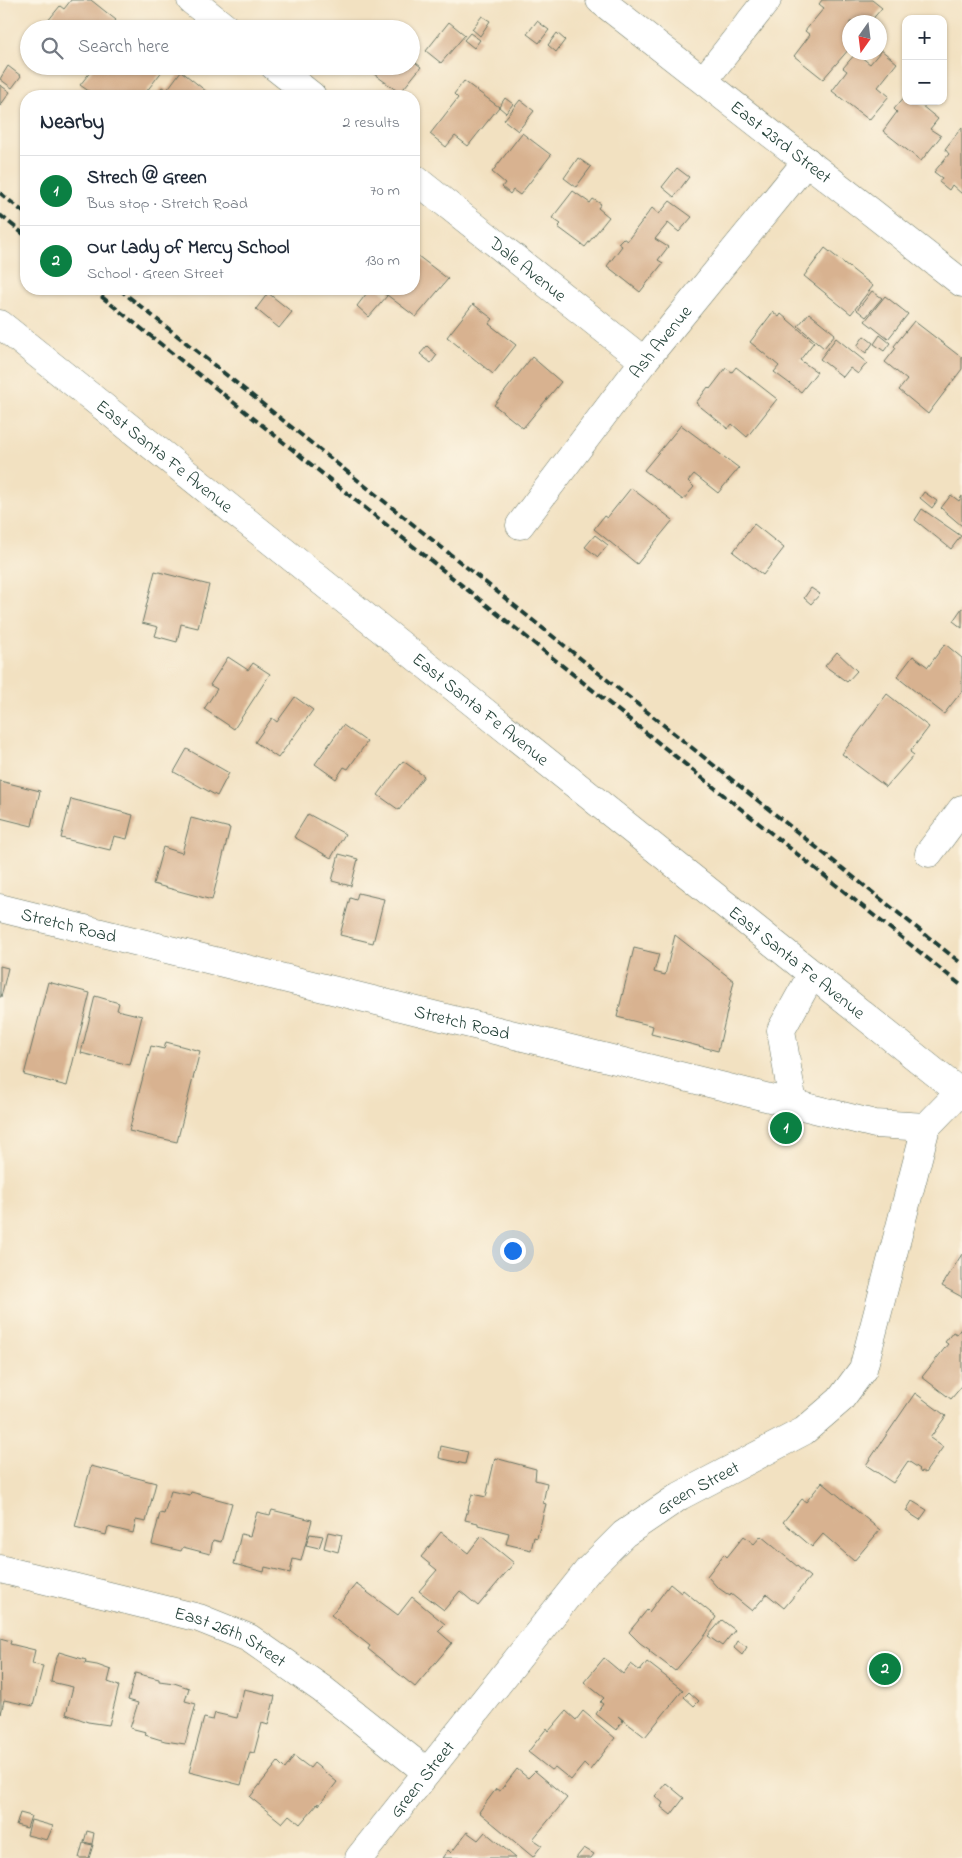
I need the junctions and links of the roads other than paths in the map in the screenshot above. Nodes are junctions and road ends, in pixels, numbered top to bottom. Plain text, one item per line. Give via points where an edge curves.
1 (191, 0) edge
2 (600, 0) edge
3 (767, 0) edge
4 (216, 20) edge
5 (285, 75) edge
6 (704, 80) junction
7 (304, 90) edge
8 (807, 160) junction
9 (420, 183) edge
10 (962, 283) edge
11 (0, 324) edge
12 (644, 361) junction
13 (520, 525) dead end
14 (962, 809) edge
15 (929, 853) dead end
16 (0, 908) edge
17 (812, 974) junction
18 (961, 1093) edge
19 (793, 1104) junction
20 (926, 1127) junction
21 (0, 1569) edge
22 (427, 1772) junction
23 (360, 1858) edge

1 - 4 street
2 - 6 street, East 23rd Street
3 - 6 street
5 - 7 street
6 - 8 street, East 23rd Street
8 - 10 street, East 23rd Street
8 - 12 street, Ash Avenue
9 - 12 street, Dale Avenue
11 - 17 street, East Santa Fe Avenue
12 - 13 street, Ash Avenue
14 - 15 street
16 - 19 street, Stretch Road
17 - 18 street, East Santa Fe Avenue
17 - 19 street via 781,1030
18 - 20 street, Green Street
19 - 20 street, Stretch Road via 875,1124
20 - 22 street, Green Street via 862,1369 840,1400 804,1431 680,1496 624,1534 589,1570
21 - 22 street, East 26th Street via 199,1618 249,1638 322,1688
22 - 23 street, Green Street

